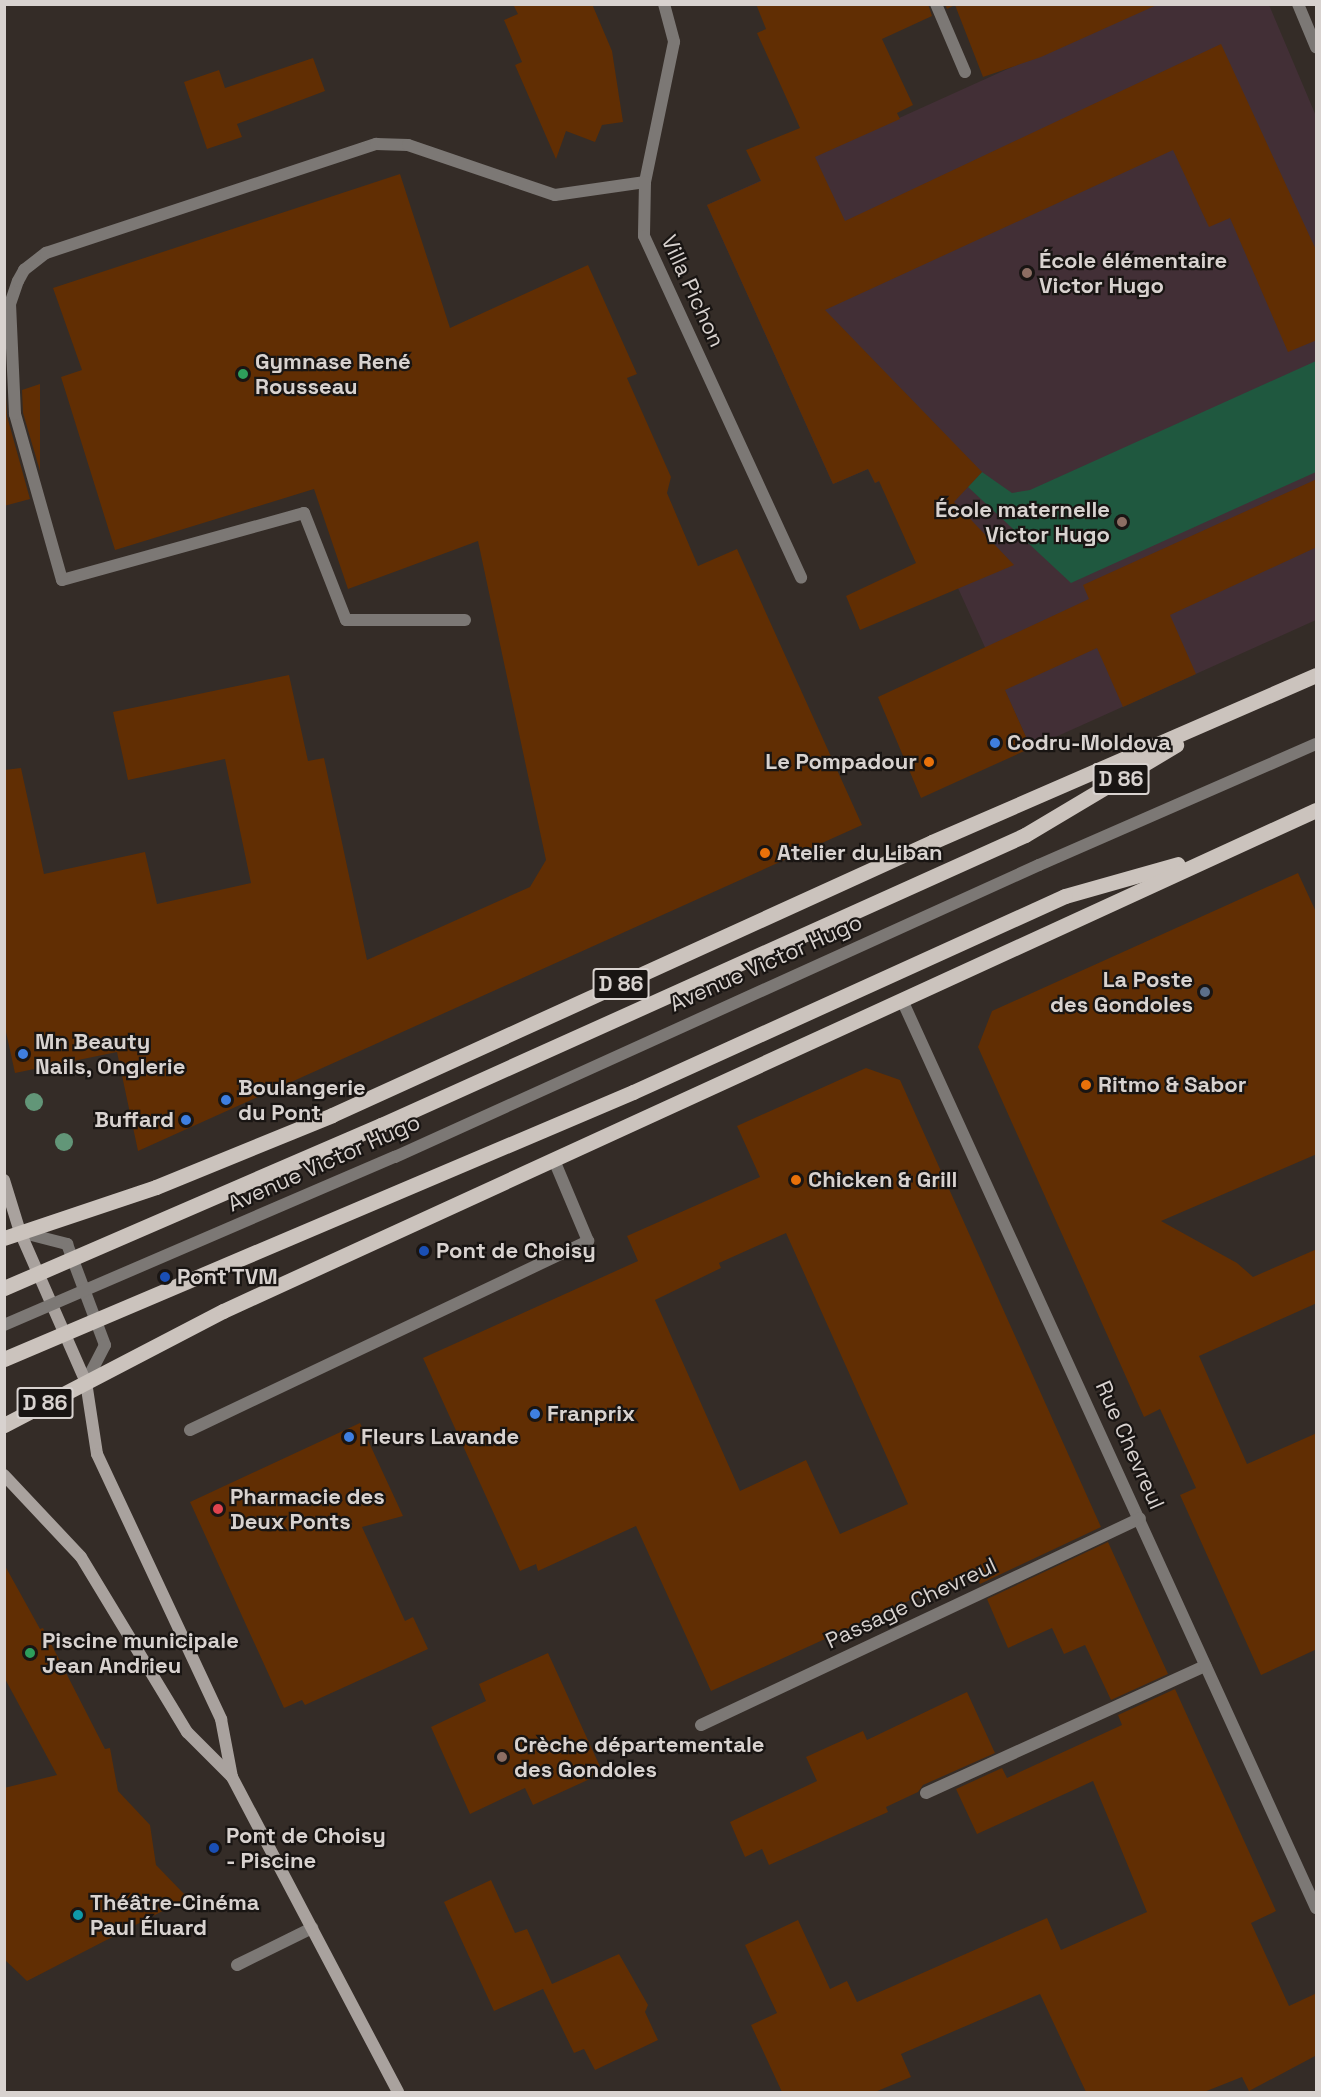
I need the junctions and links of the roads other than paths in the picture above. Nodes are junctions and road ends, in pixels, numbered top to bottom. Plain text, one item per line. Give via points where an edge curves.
1 (664, 4) edge
2 (936, 4) edge
3 (1298, 4) edge
4 (1317, 47) edge
5 (965, 72) dead end
6 (645, 182) junction
7 (10, 415) edge
8 (801, 578) dead end
9 (465, 620) dead end
10 (1317, 675) edge
11 (1217, 720) junction
12 (1317, 744) edge
13 (1317, 810) edge
14 (1224, 851) junction
15 (902, 1000) junction
16 (554, 1160) junction
17 (4, 1180) edge
18 (20, 1232) junction
19 (4, 1238) edge
20 (4, 1288) edge
21 (4, 1326) edge
22 (4, 1359) edge
23 (86, 1382) junction
24 (4, 1425) edge
25 (190, 1430) dead end
26 (4, 1475) edge
27 (1140, 1518) junction
28 (1205, 1666) junction
29 (701, 1725) dead end
30 (232, 1777) junction
31 (926, 1793) dead end
32 (1317, 1908) edge
33 (312, 1928) junction
34 (237, 1965) dead end
35 (398, 2092) edge

1 - 6 street, Villa Pichon via 674,42
2 - 5 street
3 - 4 street
6 - 7 street via 555,195 408,145 376,144 46,253 24,270 10,304
6 - 8 street, Villa Pichon via 644,236
7 - 9 street via 62,580 304,513 346,620
10 - 11 main road, Avenue Victor Hugo / D 86
11 - 18 main road, Avenue Victor Hugo / D 86 via 954,833 332,1115 156,1187
11 - 20 main road, Avenue Victor Hugo / D 86, bridge via 1025,835 381,1125
12 - 21 street, Avenue Victor Hugo, bridge via 395,1156
13 - 14 main road, D 86
14 - 15 main road, D 86
14 - 22 main road, D 86, bridge via 1065,896 633,1092
15 - 16 main road, D 86
15 - 27 street, Rue Chevreul
16 - 23 main road, D 86 via 223,1311
16 - 25 street via 588,1241
17 - 18 main road
18 - 19 main road, Avenue Victor Hugo / D 86
18 - 23 main road
18 - 23 street via 67,1244 105,1345
23 - 24 main road, D 86
23 - 30 main road via 97,1454 221,1719
26 - 30 main road via 81,1557 187,1732
27 - 28 street, Rue Chevreul
27 - 29 street, Passage Chevreul
28 - 31 street
28 - 32 street, Rue Chevreul
30 - 33 main road
33 - 34 street
33 - 35 main road

